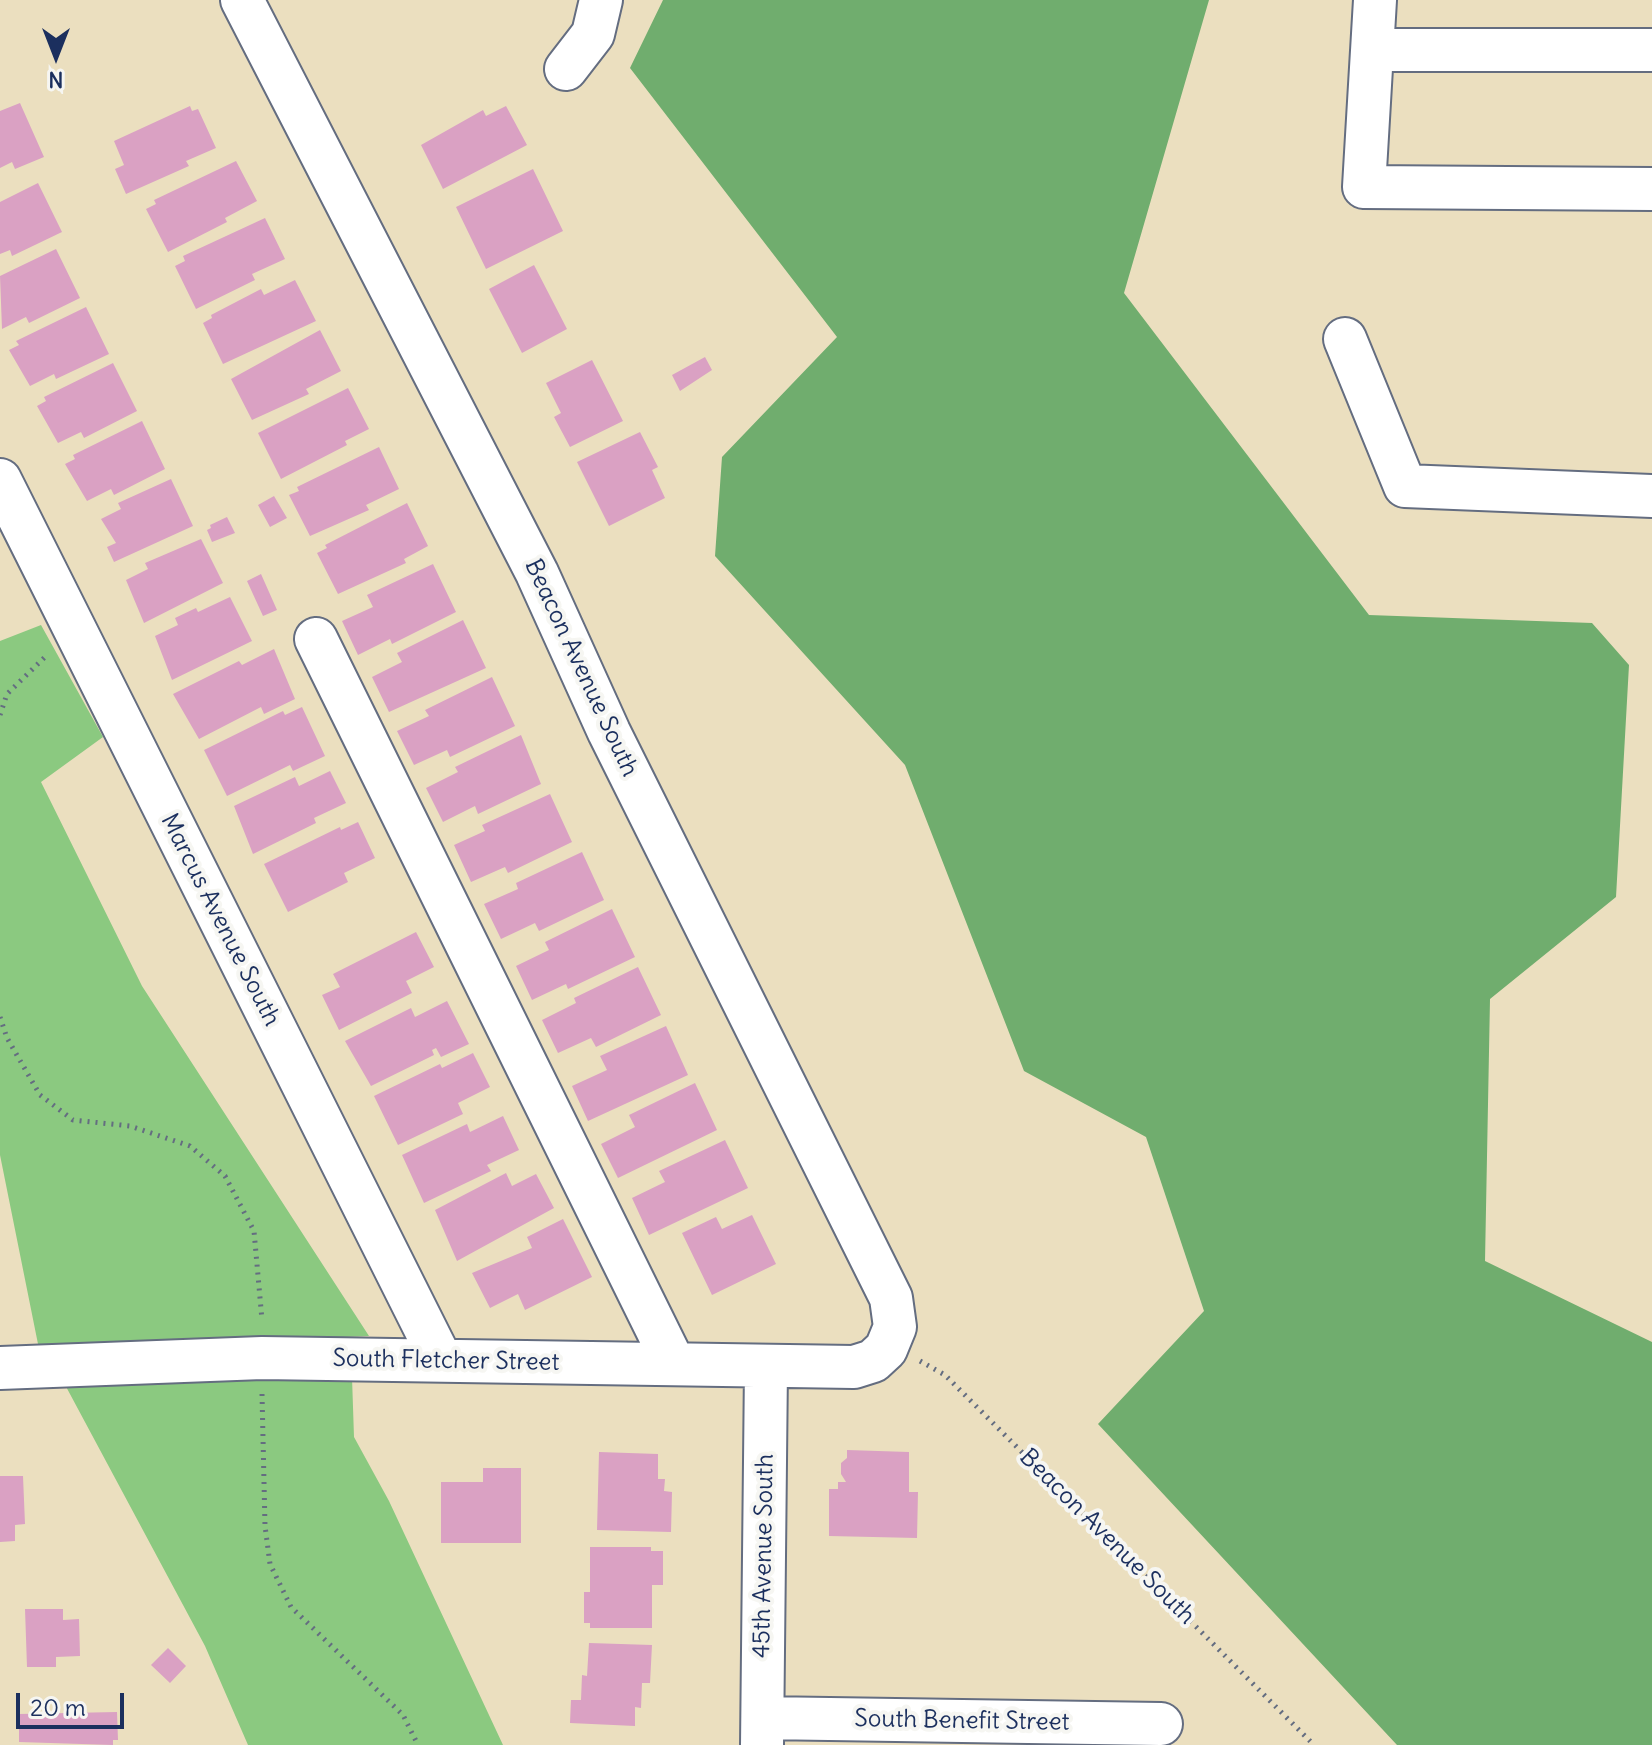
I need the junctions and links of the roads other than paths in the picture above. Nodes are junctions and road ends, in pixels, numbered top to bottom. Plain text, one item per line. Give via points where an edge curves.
1 (242, 0) edge
2 (601, 0) edge
3 (1375, 0) edge
4 (1372, 50) junction
5 (1652, 50) edge
6 (566, 69) dead end
7 (1652, 189) edge
8 (1345, 339) dead end
9 (0, 480) edge
10 (1652, 496) edge
11 (316, 639) dead end
12 (887, 1346) joint
13 (441, 1360) junction
14 (674, 1364) junction
15 (766, 1367) junction
16 (0, 1368) edge
17 (1161, 1724) dead end
18 (762, 1731) edge

1 - 12 street, Beacon Avenue South via 530,559 609,732 891,1298 895,1327
2 - 6 street via 593,34
3 - 4 street
4 - 5 street
4 - 7 street via 1364,187
8 - 10 street via 1405,486
9 - 13 street, Marcus Avenue South
11 - 14 street
12 - 15 street, South Fletcher Street via 873,1361 854,1367
13 - 14 street, South Fletcher Street
13 - 16 street, South Fletcher Street via 262,1358
14 - 15 street, South Fletcher Street
15 - 18 street, 45th Avenue South
17 - 18 street, South Benefit Street

